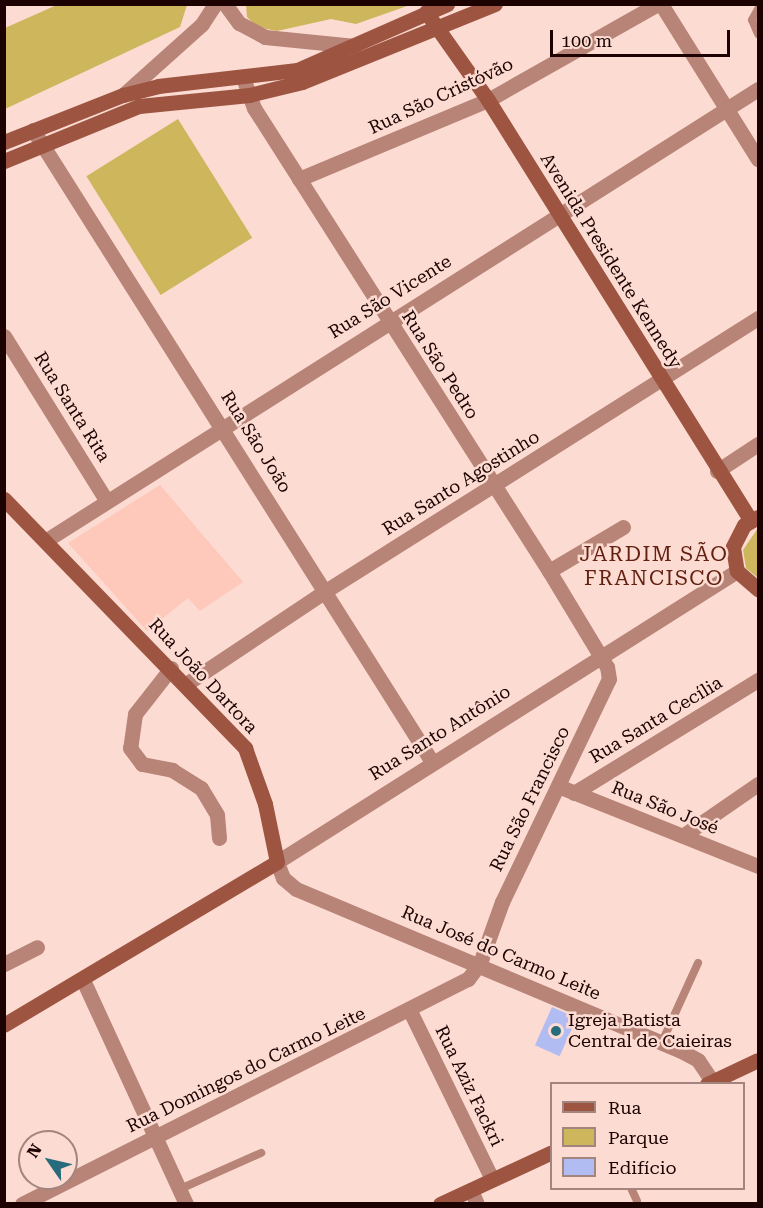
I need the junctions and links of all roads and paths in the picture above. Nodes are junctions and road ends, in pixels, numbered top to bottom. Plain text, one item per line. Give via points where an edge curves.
1 (215, 4) edge
2 (225, 4) edge
3 (447, 4) edge
4 (495, 4) edge
5 (659, 4) edge
6 (759, 9) edge
7 (426, 12) junction
8 (436, 25) junction
9 (758, 34) edge
10 (355, 46) junction
11 (243, 78) junction
12 (759, 89) edge
13 (123, 94) junction
14 (249, 95) junction
15 (488, 100) junction
16 (729, 110) junction
17 (33, 130) junction
18 (4, 142) edge
19 (42, 147) junction
20 (759, 159) edge
21 (4, 162) edge
22 (299, 179) junction
23 (560, 215) junction
24 (759, 318) edge
25 (388, 320) junction
26 (4, 336) edge
27 (661, 379) junction
28 (223, 425) junction
29 (759, 444) edge
30 (717, 471) junction
31 (494, 485) junction
32 (4, 499) edge
33 (106, 500) junction
34 (754, 518) edge
35 (623, 527) dead end
36 (45, 541) junction
37 (549, 571) junction
38 (737, 571) junction
39 (327, 590) junction
40 (759, 590) edge
41 (625, 641) junction
42 (600, 655) junction
43 (171, 668) junction
44 (609, 672) junction
45 (759, 680) edge
46 (186, 684) junction
47 (432, 762) junction
48 (759, 784) edge
49 (558, 786) junction
50 (574, 793) junction
51 (684, 835) junction
52 (219, 838) dead end
53 (277, 862) junction
54 (759, 866) edge
55 (37, 947) dead end
56 (480, 963) junction
57 (698, 963) dead end
58 (4, 964) edge
59 (83, 980) junction
60 (410, 1011) junction
61 (4, 1025) edge
62 (662, 1042) junction
63 (759, 1060) edge
64 (709, 1082) edge
65 (157, 1136) junction
66 (261, 1153) dead end
67 (550, 1153) edge
68 (492, 1179) junction
69 (180, 1188) junction
70 (632, 1190) edge
71 (474, 1196) edge
72 (637, 1200) dead end
73 (22, 1203) edge
74 (186, 1203) edge
75 (440, 1203) edge

1 - 13 street via 194,31
2 - 10 street via 239,23 265,37
3 - 7 street
4 - 8 street
5 - 15 street, Rua São Cristóvão
5 - 16 street
6 - 9 lane via 752,20
7 - 8 street, Avenida Presidente Kennedy
7 - 10 street
8 - 14 street via 302,82
8 - 15 street, Avenida Presidente Kennedy
10 - 11 street via 297,70
11 - 13 street via 158,86
11 - 14 street, Rua São Pedro
12 - 16 street, Rua São Vicente
13 - 17 street
14 - 19 street via 139,106
14 - 22 street, Rua São Pedro
15 - 22 street, Rua São Cristóvão
15 - 23 street, Avenida Presidente Kennedy
16 - 20 street
16 - 23 street, Rua São Vicente
17 - 18 street
17 - 19 street, Rua São João
19 - 21 street
19 - 28 street, Rua São João
22 - 25 street, Rua São Pedro
23 - 25 street, Rua São Vicente
23 - 27 street, Avenida Presidente Kennedy
24 - 27 street, Rua Santo Agostinho
25 - 28 street, Rua São Vicente
25 - 31 street, Rua São Pedro
26 - 33 street, Rua Santa Rita
27 - 30 street, Avenida Presidente Kennedy
27 - 31 street, Rua Santo Agostinho
28 - 33 street, Rua São Vicente
28 - 39 street, Rua São João
29 - 30 street
30 - 34 street, Avenida Presidente Kennedy
31 - 37 street, Rua São Pedro
31 - 39 street, Rua Santo Agostinho
32 - 36 street, Rua João Dartora
33 - 36 street, Rua São Vicente
34 - 38 street via 733,547
35 - 37 street
36 - 43 street, Rua João Dartora
37 - 42 street, Rua São Pedro
38 - 40 street
38 - 41 street, Rua Santo Antônio
39 - 46 street, Rua Santo Agostinho
39 - 47 street, Rua São João
41 - 42 street, Rua Santo Antônio
41 - 44 street
42 - 44 street
42 - 47 street, Rua Santo Antônio
43 - 46 street, Rua João Dartora
43 - 52 street via 135,714 130,748 133,758 172,770 201,788 217,815
44 - 49 street, Rua São Francisco
45 - 50 street, Rua Santa Cecília
46 - 53 street, Rua João Dartora via 230,730 254,766
47 - 53 street, Rua Santo Antônio
48 - 51 street
49 - 50 street, Rua São José
49 - 56 street, Rua São Francisco via 502,902
50 - 51 street, Rua São José
51 - 54 street, Rua São José
53 - 56 street, Rua José do Carmo Leite via 283,878 296,889
53 - 59 street
55 - 58 street
56 - 60 street, Rua Domingos do Carmo Leite via 468,980
56 - 62 street, Rua José do Carmo Leite
57 - 62 lane
59 - 61 street
59 - 65 street
60 - 65 street, Rua Domingos do Carmo Leite
60 - 68 street, Rua Aziz Fackri
62 - 64 street, Rua José do Carmo Leite via 698,1060
63 - 64 street
65 - 69 street
65 - 73 street, Rua Domingos do Carmo Leite
66 - 69 lane
67 - 68 street
68 - 71 street
69 - 74 street
70 - 72 lane
71 - 75 street

